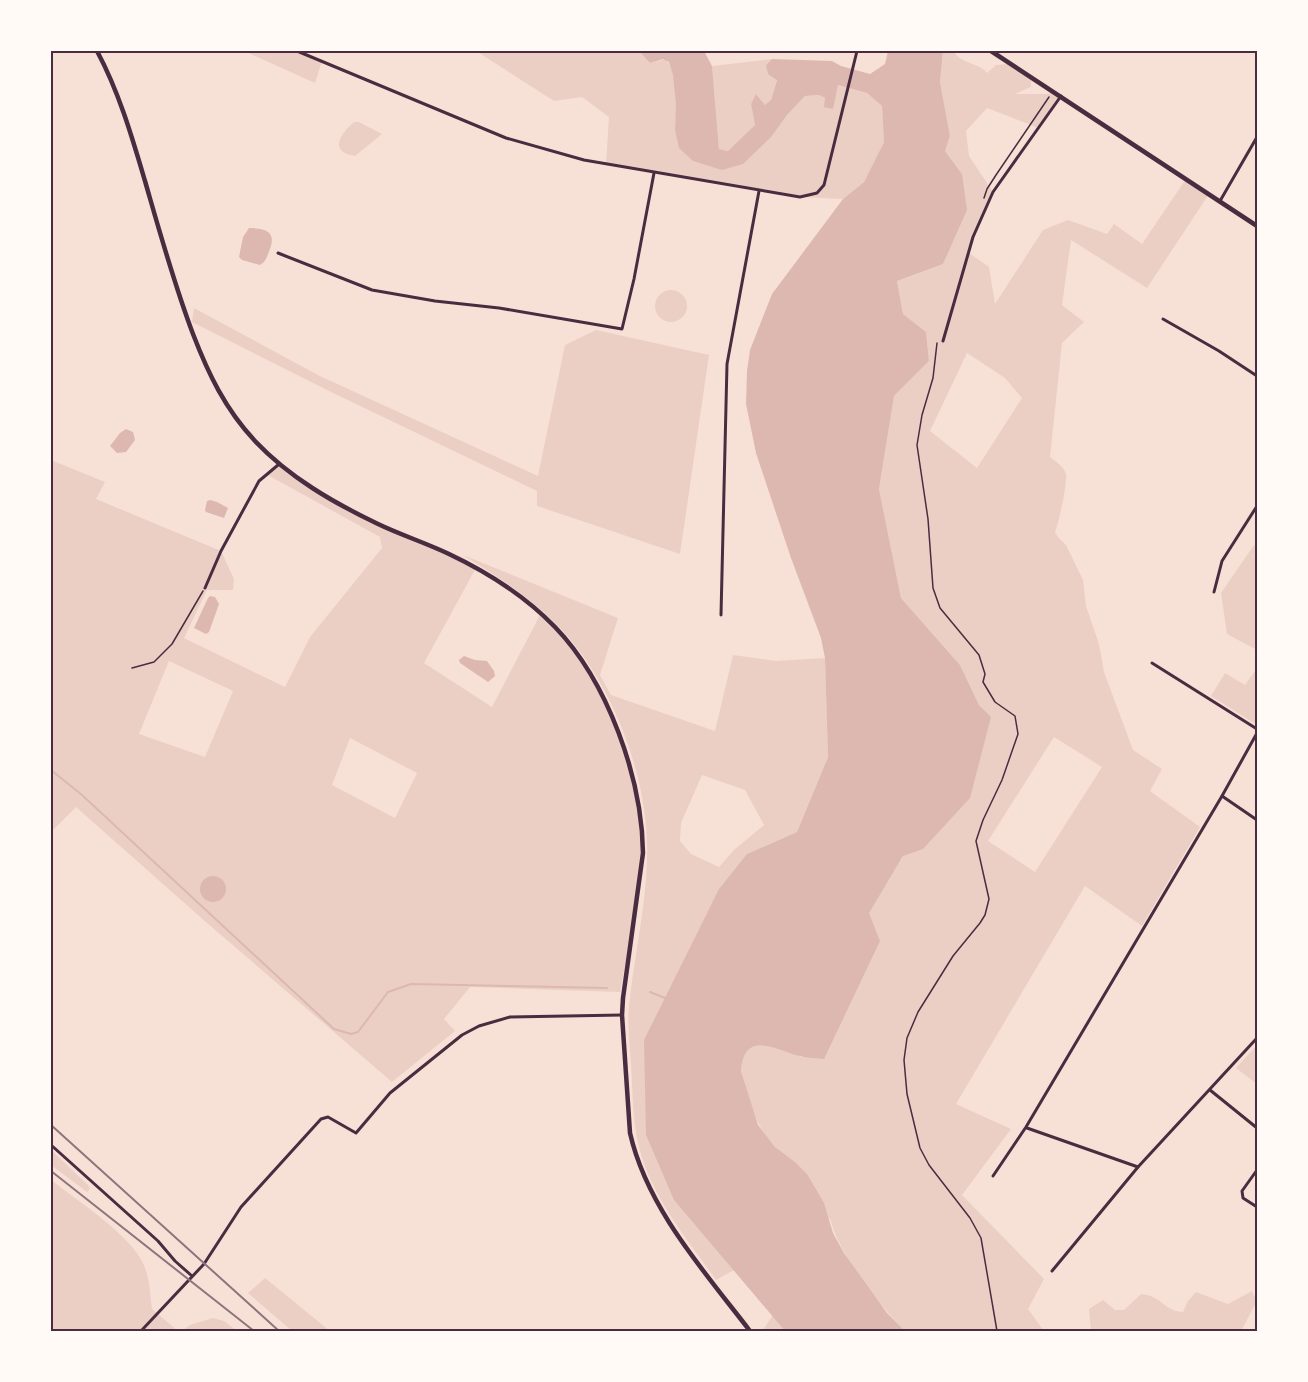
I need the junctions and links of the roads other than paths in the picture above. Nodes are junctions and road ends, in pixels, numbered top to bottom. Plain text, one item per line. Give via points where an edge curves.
1 (97, 51) edge
2 (297, 51) edge
3 (857, 51) edge
4 (991, 51) edge
5 (1061, 96) junction
6 (1257, 137) edge
7 (654, 173) junction
8 (759, 190) junction
9 (1220, 201) junction
10 (1257, 226) edge
11 (278, 254) dead end
12 (1162, 319) dead end
13 (943, 341) dead end
14 (1257, 376) edge
15 (278, 465) junction
16 (1257, 506) edge
17 (205, 588) road end
18 (1214, 592) dead end
19 (720, 615) dead end
20 (1152, 663) dead end
21 (1257, 731) edge
22 (1222, 796) junction
23 (1257, 820) edge
24 (622, 1015) junction
25 (1257, 1038) edge
26 (1210, 1090) junction
27 (1026, 1127) junction
28 (1257, 1128) edge
29 (51, 1145) edge
30 (1138, 1167) junction
31 (1257, 1170) edge
32 (993, 1176) dead end
33 (1257, 1207) edge
34 (1052, 1271) dead end
35 (192, 1276) junction
36 (141, 1331) edge
37 (750, 1331) edge

1 - 15 main road via 124,111 185,313 209,375 252,438
2 - 7 street via 506,138 584,160
3 - 8 street via 824,185 817,193 800,197
4 - 5 main road
5 - 9 main road
5 - 13 street via 993,192 973,237
6 - 9 street
7 - 8 street
7 - 11 street via 622,329 372,290
8 - 19 street via 727,364
9 - 10 main road
12 - 14 street
15 - 17 street via 259,481
15 - 24 main road via 332,500 448,553 524,600 567,640 597,685 613,720 637,796 643,833
16 - 18 street via 1222,561
20 - 21 street
21 - 22 street
22 - 23 street
22 - 27 street
24 - 35 street via 510,1017 479,1026 462,1035 390,1093 356,1132 328,1117 321,1119 241,1207
24 - 37 main road via 634,1150 667,1218
25 - 26 street
26 - 28 street
26 - 30 street
27 - 30 street
27 - 32 street
29 - 35 street
30 - 34 street
31 - 33 street via 1242,1191 1243,1198
35 - 36 street

